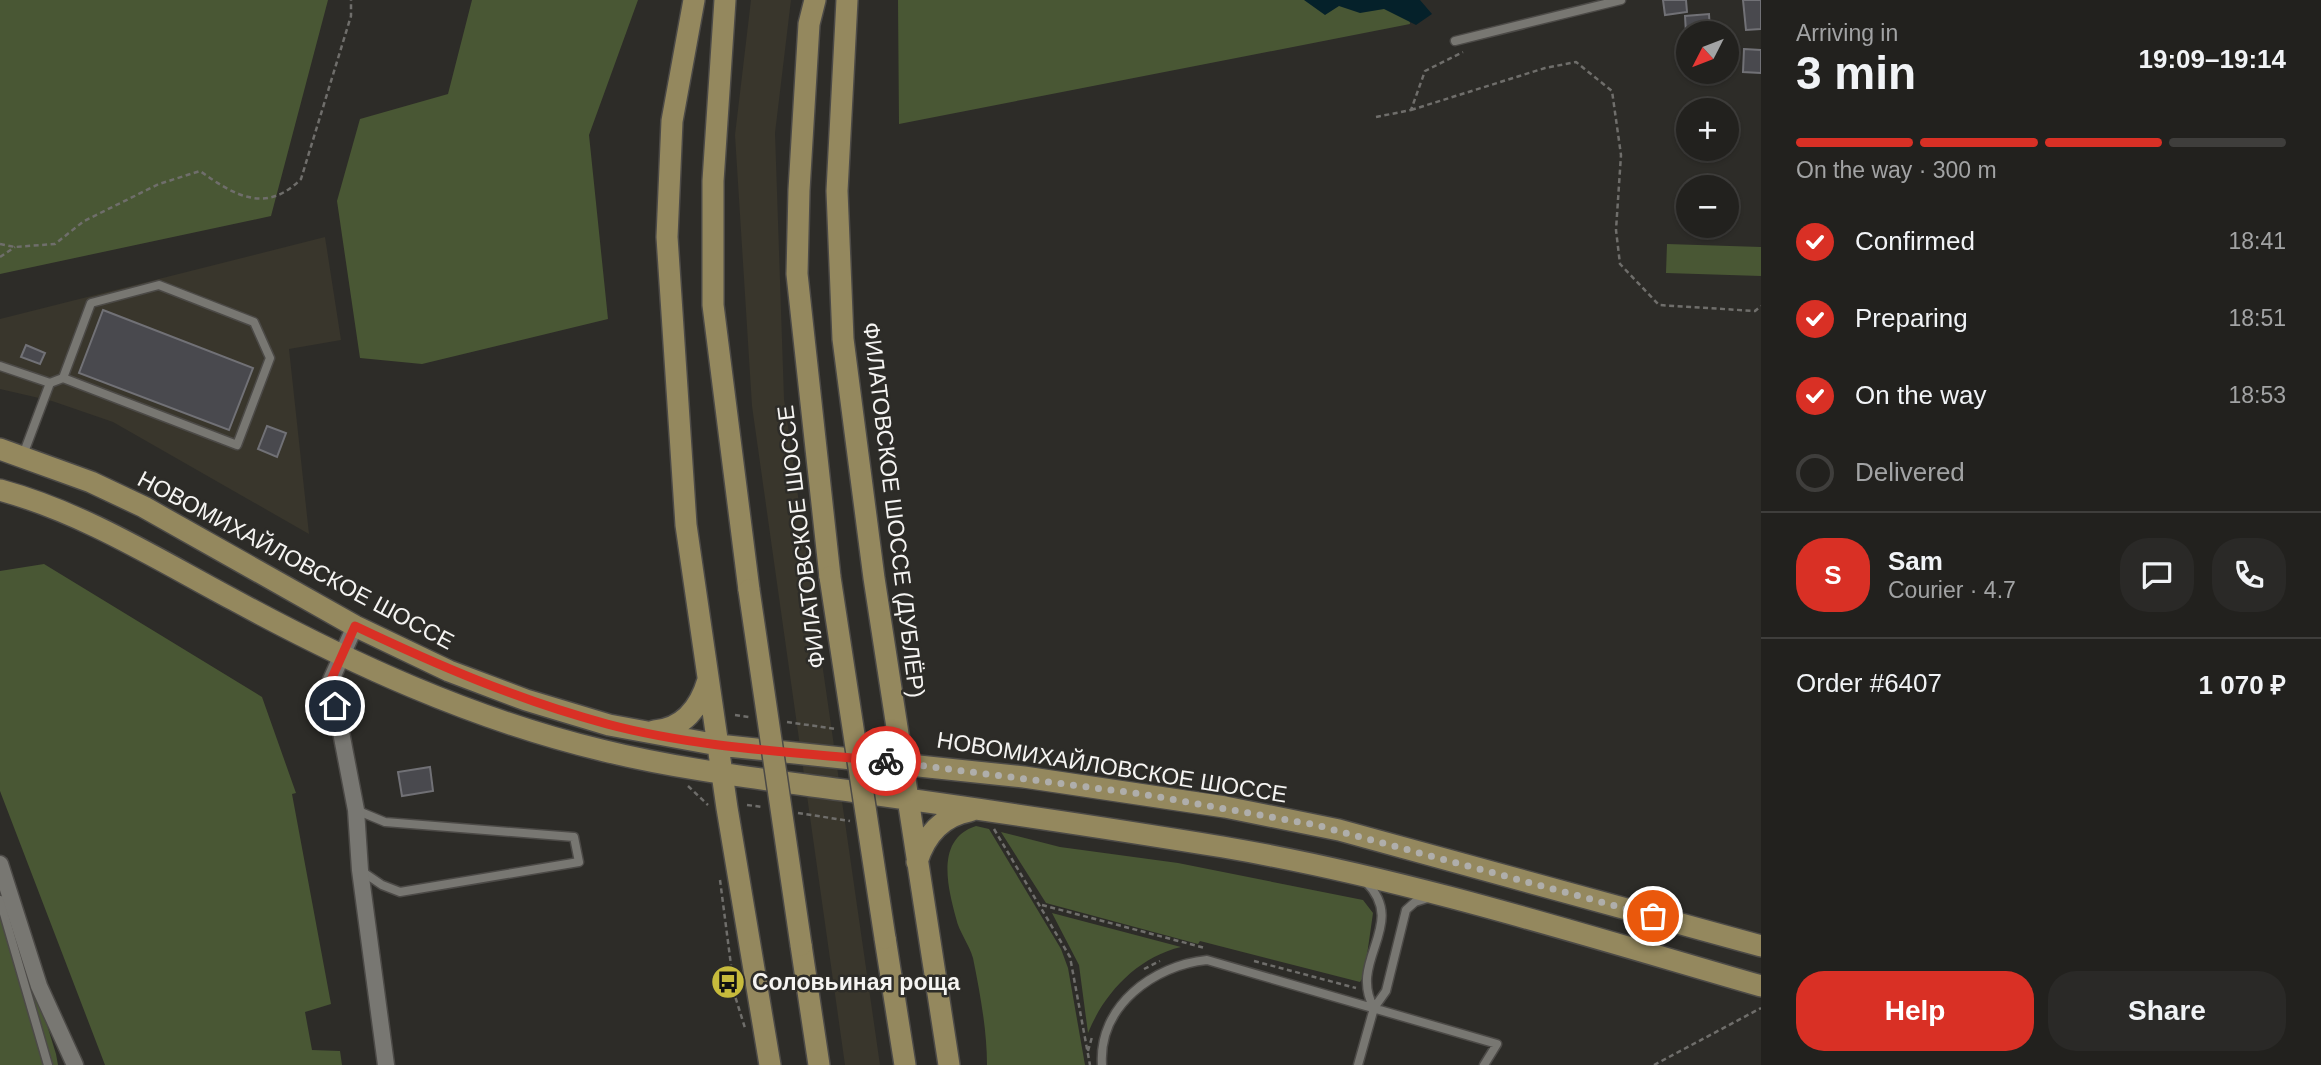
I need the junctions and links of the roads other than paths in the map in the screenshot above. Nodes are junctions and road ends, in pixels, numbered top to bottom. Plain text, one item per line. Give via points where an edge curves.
1 (694, 0) edge
2 (725, 0) edge
3 (815, 0) edge
4 (847, 0) edge
5 (1621, 0) edge
6 (1455, 41) dead end
7 (0, 366) edge
8 (63, 378) junction
9 (50, 383) junction
10 (0, 449) edge
11 (23, 455) junction
12 (0, 489) edge
13 (355, 626) junction
14 (340, 655) junction
15 (708, 678) junction
16 (647, 732) junction
17 (718, 745) junction
18 (902, 762) junction
19 (722, 773) junction
20 (907, 799) junction
21 (356, 810) junction
22 (988, 818) junction
23 (917, 862) junction
24 (0, 864) edge
25 (360, 870) junction
26 (1360, 876) junction
27 (1445, 897) junction
28 (0, 900) edge
29 (1761, 946) edge
30 (1761, 986) edge
31 (1374, 1008) junction
32 (48, 1065) edge
33 (75, 1065) edge
34 (386, 1065) edge
35 (770, 1065) edge
36 (819, 1065) edge
37 (905, 1065) edge
38 (949, 1065) edge
39 (1102, 1065) edge
40 (1357, 1065) edge
41 (1484, 1065) edge

1 - 15 main road via 672,121 667,237 686,526
2 - 36 main road, bridge via 713,181 713,305 749,590
3 - 37 main road, ФИЛАТОВСКОЕ ШОССЕ, bridge via 809,24 797,274 830,577
4 - 18 main road, ФИЛАТОВСКОЕ ШОССЕ (ДУБЛЁР) via 837,191 843,340
5 - 6 lane
7 - 9 lane
8 - 8 lane via 91,303 159,285 254,321 270,358 237,445
8 - 9 lane
9 - 11 lane
10 - 11 main road, НОВОМИХАЙЛОВСКОЕ ШОССЕ
11 - 13 main road, НОВОМИХАЙЛОВСКОЕ ШОССЕ via 144,507
12 - 14 main road via 105,530
13 - 14 street
13 - 16 main road, НОВОМИХАЙЛОВСКОЕ ШОССЕ via 449,671 526,700
14 - 19 main road via 440,700 542,733 601,750
14 - 21 street via 331,680
15 - 16 main road via 691,714 663,730
15 - 17 main road
16 - 17 main road, НОВОМИХАЙЛОВСКОЕ ШОССЕ
17 - 18 main road, НОВОМИХАЙЛОВСКОЕ ШОССЕ
17 - 19 main road
18 - 20 main road, ФИЛАТОВСКОЕ ШОССЕ (ДУБЛЁР)
18 - 29 main road, НОВОМИХАЙЛОВСКОЕ ШОССЕ via 1225,807 1339,830
19 - 20 main road
19 - 35 main road
20 - 22 main road
20 - 23 main road, ФИЛАТОВСКОЕ ШОССЕ (ДУБЛЁР)
21 - 25 street
21 - 25 lane via 385,822 574,837 579,862 400,892
22 - 23 main road via 949,817 922,846
22 - 26 main road via 1229,848
23 - 38 main road, ФИЛАТОВСКОЕ ШОССЕ (ДУБЛЁР)
24 - 33 street via 39,986
25 - 34 street
26 - 27 main road
26 - 31 lane via 1382,900 1382,917 1364,985
27 - 30 main road
27 - 31 lane via 1415,902 1406,910 1386,991
28 - 32 lane
31 - 39 lane via 1207,960 1185,962 1138,988 1118,1010 1105,1036
31 - 40 lane
31 - 41 lane via 1497,1044

